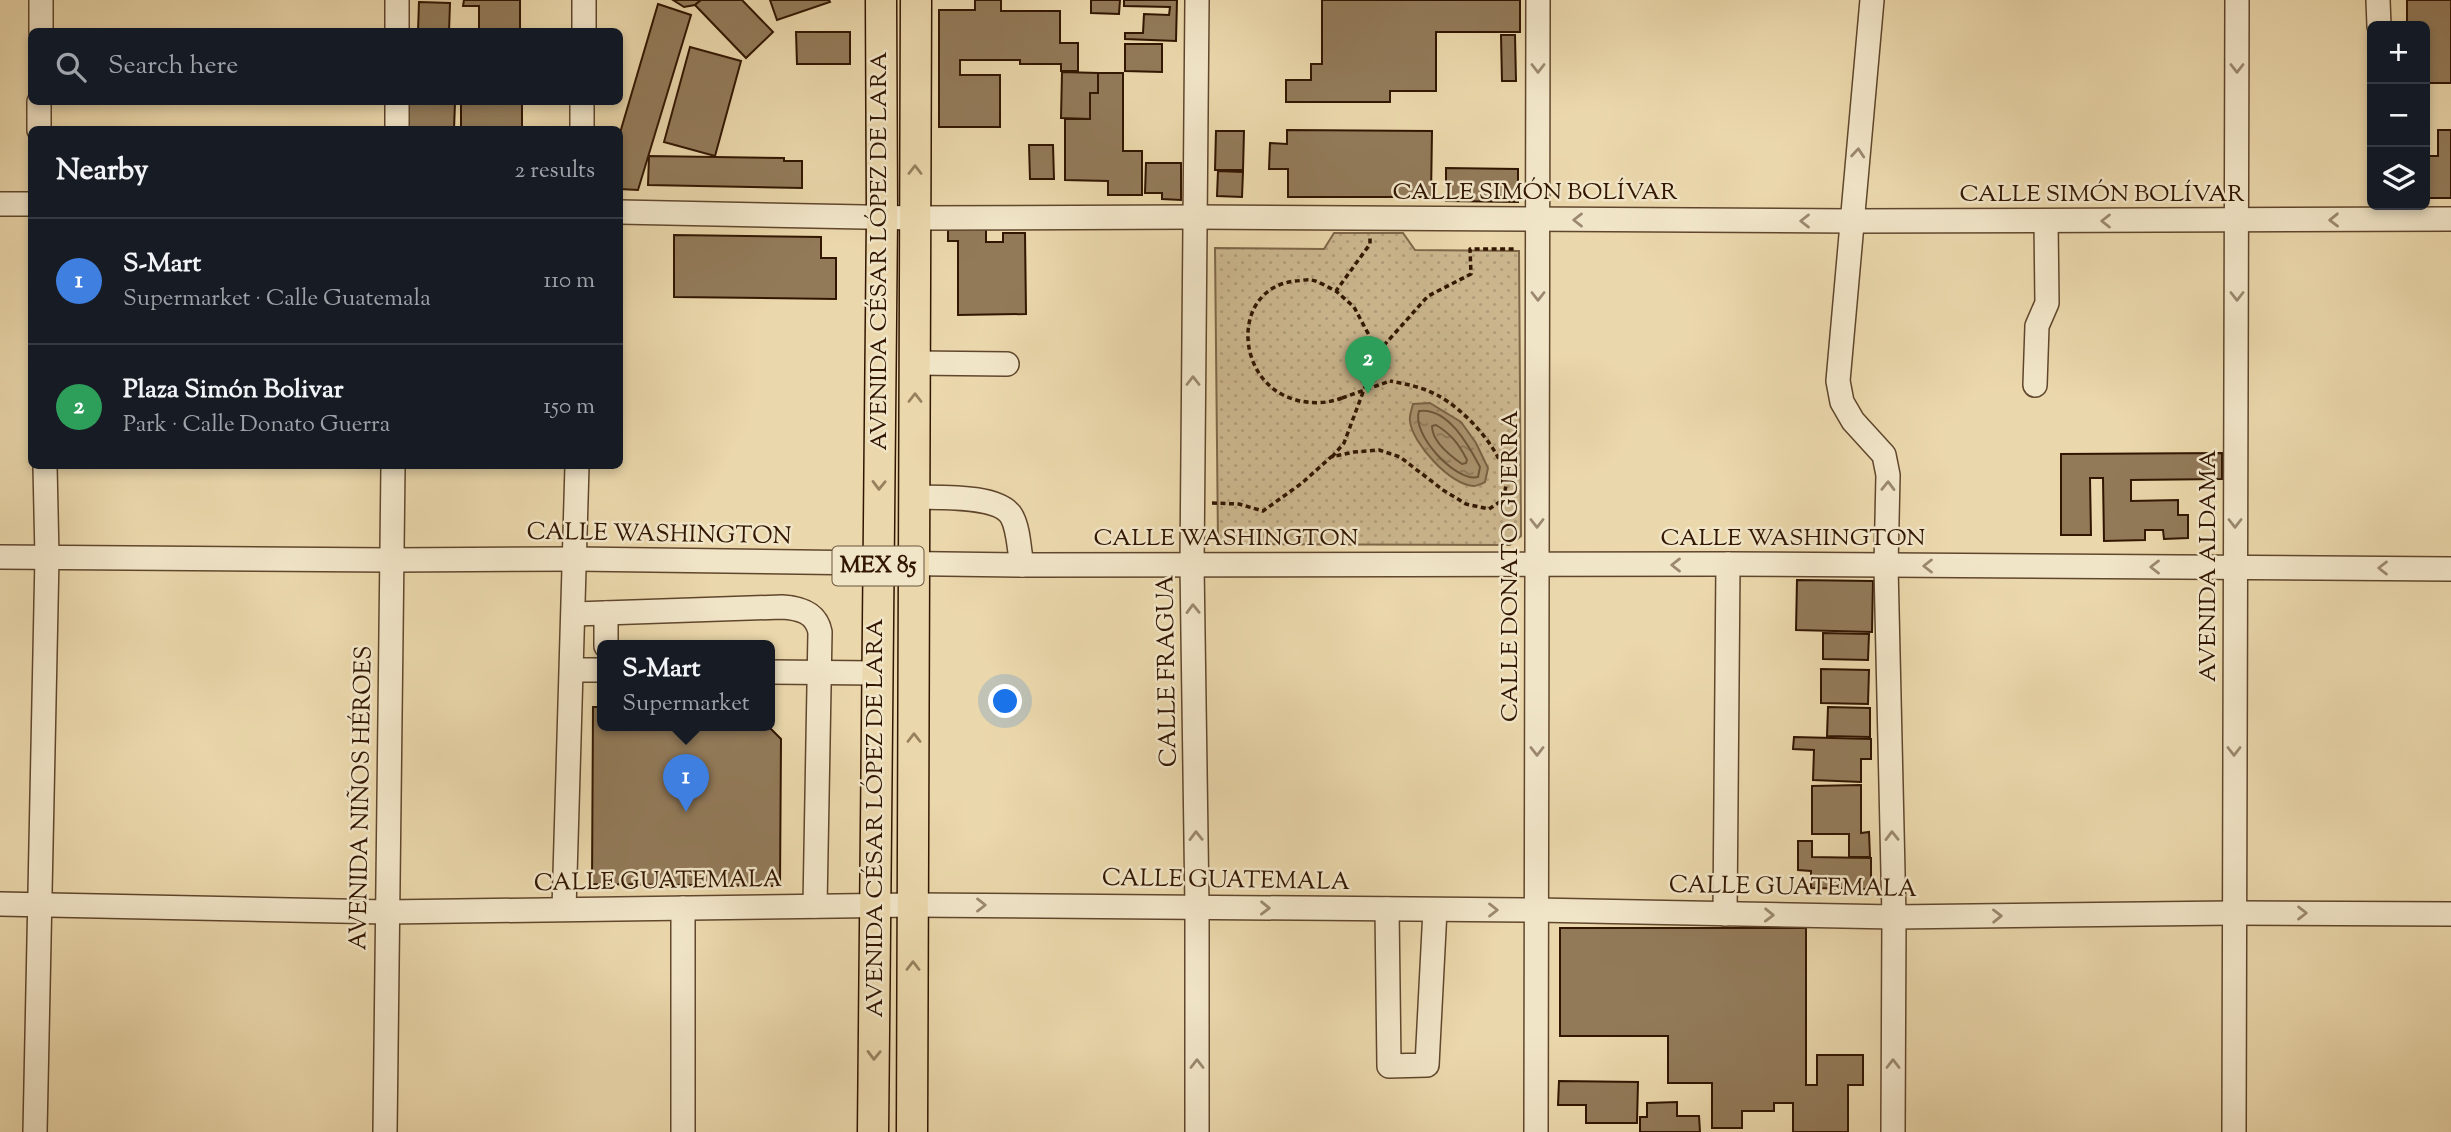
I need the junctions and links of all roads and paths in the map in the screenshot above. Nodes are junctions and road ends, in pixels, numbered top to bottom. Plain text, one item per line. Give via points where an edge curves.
1 (41, 0) edge
2 (397, 0) edge
3 (584, 0) edge
4 (881, 0) edge
5 (915, 0) edge
6 (1197, 0) edge
7 (1538, 0) edge
8 (1872, 0) edge
9 (2237, 0) edge
10 (2378, 0) edge
11 (2379, 21) edge
12 (40, 28) edge
13 (397, 28) edge
14 (584, 28) edge
15 (39, 105) edge
16 (397, 105) edge
17 (582, 105) edge
18 (39, 126) edge
19 (397, 126) edge
20 (582, 126) edge
21 (0, 204) edge
22 (28, 204) edge
23 (623, 212) edge
24 (1194, 216) junction
25 (882, 217) junction
26 (915, 218) junction
27 (1370, 218) junction
28 (2451, 219) edge
29 (1538, 220) junction
30 (1852, 221) junction
31 (2046, 221) junction
32 (2237, 221) junction
33 (1538, 249) junction
34 (1336, 291) junction
35 (1378, 352) junction
36 (915, 363) junction
37 (1007, 363) dead end
38 (2035, 385) dead end
39 (1331, 457) junction
40 (45, 469) edge
41 (393, 469) edge
42 (577, 469) edge
43 (914, 496) junction
44 (1193, 503) junction
45 (0, 556) edge
46 (47, 557) junction
47 (576, 559) junction
48 (391, 560) junction
49 (877, 564) junction
50 (914, 564) junction
51 (1728, 564) junction
52 (1022, 565) junction
53 (1192, 565) junction
54 (1537, 566) junction
55 (1886, 566) junction
56 (2235, 567) junction
57 (2451, 569) edge
58 (606, 613) junction
59 (575, 614) junction
60 (606, 640) edge
61 (572, 670) junction
62 (597, 670) edge
63 (775, 672) edge
64 (819, 673) junction
65 (877, 673) junction
66 (0, 904) edge
67 (41, 905) junction
68 (875, 905) junction
69 (913, 905) junction
70 (815, 906) junction
71 (1197, 906) junction
72 (683, 908) junction
73 (565, 909) junction
74 (1387, 909) junction
75 (1434, 910) junction
76 (1537, 910) junction
77 (387, 912) junction
78 (2233, 913) junction
79 (1725, 914) junction
80 (2451, 914) edge
81 (1894, 917) junction
82 (35, 1132) edge
83 (385, 1132) edge
84 (683, 1132) edge
85 (873, 1132) edge
86 (912, 1132) edge
87 (1197, 1132) edge
88 (1536, 1132) edge
89 (1893, 1132) edge
90 (2234, 1132) edge

1 - 12 street
2 - 13 street
3 - 14 street
4 - 25 main road, AVENIDA CÉSAR LÓPEZ DE LARA / MEX 85
26 -> 5 main road, AVENIDA CÉSAR LÓPEZ DE LARA / MEX 85
6 - 24 street, CALLE FRAGUA
7 -> 29 street, CALLE DONATO GUERRA
30 -> 8 street
9 -> 32 street, AVENIDA ALDAMA
10 - 11 street
15 - 18 street
16 - 19 street
17 - 20 street
21 - 22 street
23 - 25 street, CALLE SIMÓN BOLÍVAR
24 - 26 street, CALLE SIMÓN BOLÍVAR
24 - 27 street, CALLE SIMÓN BOLÍVAR
44 -> 24 street, CALLE FRAGUA
25 - 26 street, CALLE SIMÓN BOLÍVAR
25 -> 49 main road, AVENIDA CÉSAR LÓPEZ DE LARA / MEX 85
26 - 36 main road, AVENIDA CÉSAR LÓPEZ DE LARA / MEX 85
27 - 29 street, CALLE SIMÓN BOLÍVAR
27 - 34 path via 1370,244
28 -> 32 street, CALLE SIMÓN BOLÍVAR
30 -> 29 street, CALLE SIMÓN BOLÍVAR
29 - 33 street, CALLE DONATO GUERRA
30 - 31 street, CALLE SIMÓN BOLÍVAR
55 -> 30 street via 1888,475 1884,455 1853,421 1842,402 1838,381
32 -> 31 street, CALLE SIMÓN BOLÍVAR
31 - 38 street via 2047,303 2038,326
32 -> 56 street, AVENIDA ALDAMA
33 - 35 path via 1470,249 1471,274 1427,296
33 -> 54 street, CALLE DONATO GUERRA
34 - 35 path via 1354,307
34 - 39 path, bridge via 1311,280 1283,283 1259,300 1247,328 1248,350 1259,376 1275,391 1297,401 1329,403 1390,381 1438,396 1484,437 1500,463 1506,483 1504,499 1489,509 1466,504 1400,457 1379,450
35 - 39 path via 1344,443
36 - 37 street
43 -> 36 main road, AVENIDA CÉSAR LÓPEZ DE LARA / MEX 85
39 - 44 path via 1263,511 1239,504
40 - 46 street
41 - 48 street, AVENIDA NIÑOS HÉROES
42 - 47 street
43 - 50 main road, AVENIDA CÉSAR LÓPEZ DE LARA / MEX 85
43 - 52 street via 999,505 1013,518
44 - 53 street, CALLE FRAGUA
45 - 46 street, CALLE WASHINGTON
46 - 48 street, CALLE WASHINGTON
46 - 67 street
47 - 48 street, CALLE WASHINGTON
47 - 49 street, CALLE WASHINGTON
47 - 59 street
48 - 77 street, AVENIDA NIÑOS HÉROES
49 - 50 street, CALLE WASHINGTON
49 - 65 main road, AVENIDA CÉSAR LÓPEZ DE LARA / MEX 85
50 - 52 street, CALLE WASHINGTON
69 -> 50 main road, AVENIDA CÉSAR LÓPEZ DE LARA / MEX 85
51 -> 54 street, CALLE WASHINGTON
51 - 55 street, CALLE WASHINGTON
51 - 79 street
52 - 53 street, CALLE WASHINGTON
53 - 54 street, CALLE WASHINGTON
71 -> 53 street, CALLE FRAGUA
54 -> 76 street, CALLE DONATO GUERRA
56 -> 55 street, CALLE WASHINGTON
81 -> 55 street
57 -> 56 street, CALLE WASHINGTON
56 -> 78 street, AVENIDA ALDAMA
58 - 59 street
58 - 60 street
58 - 64 street via 804,610 819,626
59 - 61 street
61 - 62 street
61 - 73 street
63 - 64 street
64 - 65 street
64 - 70 street
65 - 68 main road, AVENIDA CÉSAR LÓPEZ DE LARA / MEX 85
66 - 67 street, CALLE GUATEMALA
67 - 77 street, CALLE GUATEMALA
67 - 82 street
68 - 69 street, CALLE GUATEMALA
68 - 70 street, CALLE GUATEMALA
68 -> 85 main road, AVENIDA CÉSAR LÓPEZ DE LARA / MEX 85
69 -> 71 street, CALLE GUATEMALA
86 -> 69 main road, AVENIDA CÉSAR LÓPEZ DE LARA / MEX 85
70 - 72 street, CALLE GUATEMALA
71 -> 74 street, CALLE GUATEMALA
87 -> 71 street, CALLE FRAGUA
72 - 73 street, CALLE GUATEMALA
72 - 84 street
73 - 77 street, CALLE GUATEMALA
74 - 75 street, CALLE GUATEMALA
74 - 75 street via 1389,1066 1427,1065
75 -> 76 street, CALLE GUATEMALA
76 - 79 street, CALLE GUATEMALA
76 - 88 street, CALLE DONATO GUERRA
77 - 83 street, AVENIDA NIÑOS HÉROES
78 -> 80 street, CALLE GUATEMALA
81 -> 78 street, CALLE GUATEMALA
78 - 90 street, AVENIDA ALDAMA
79 -> 81 street, CALLE GUATEMALA
89 -> 81 street

